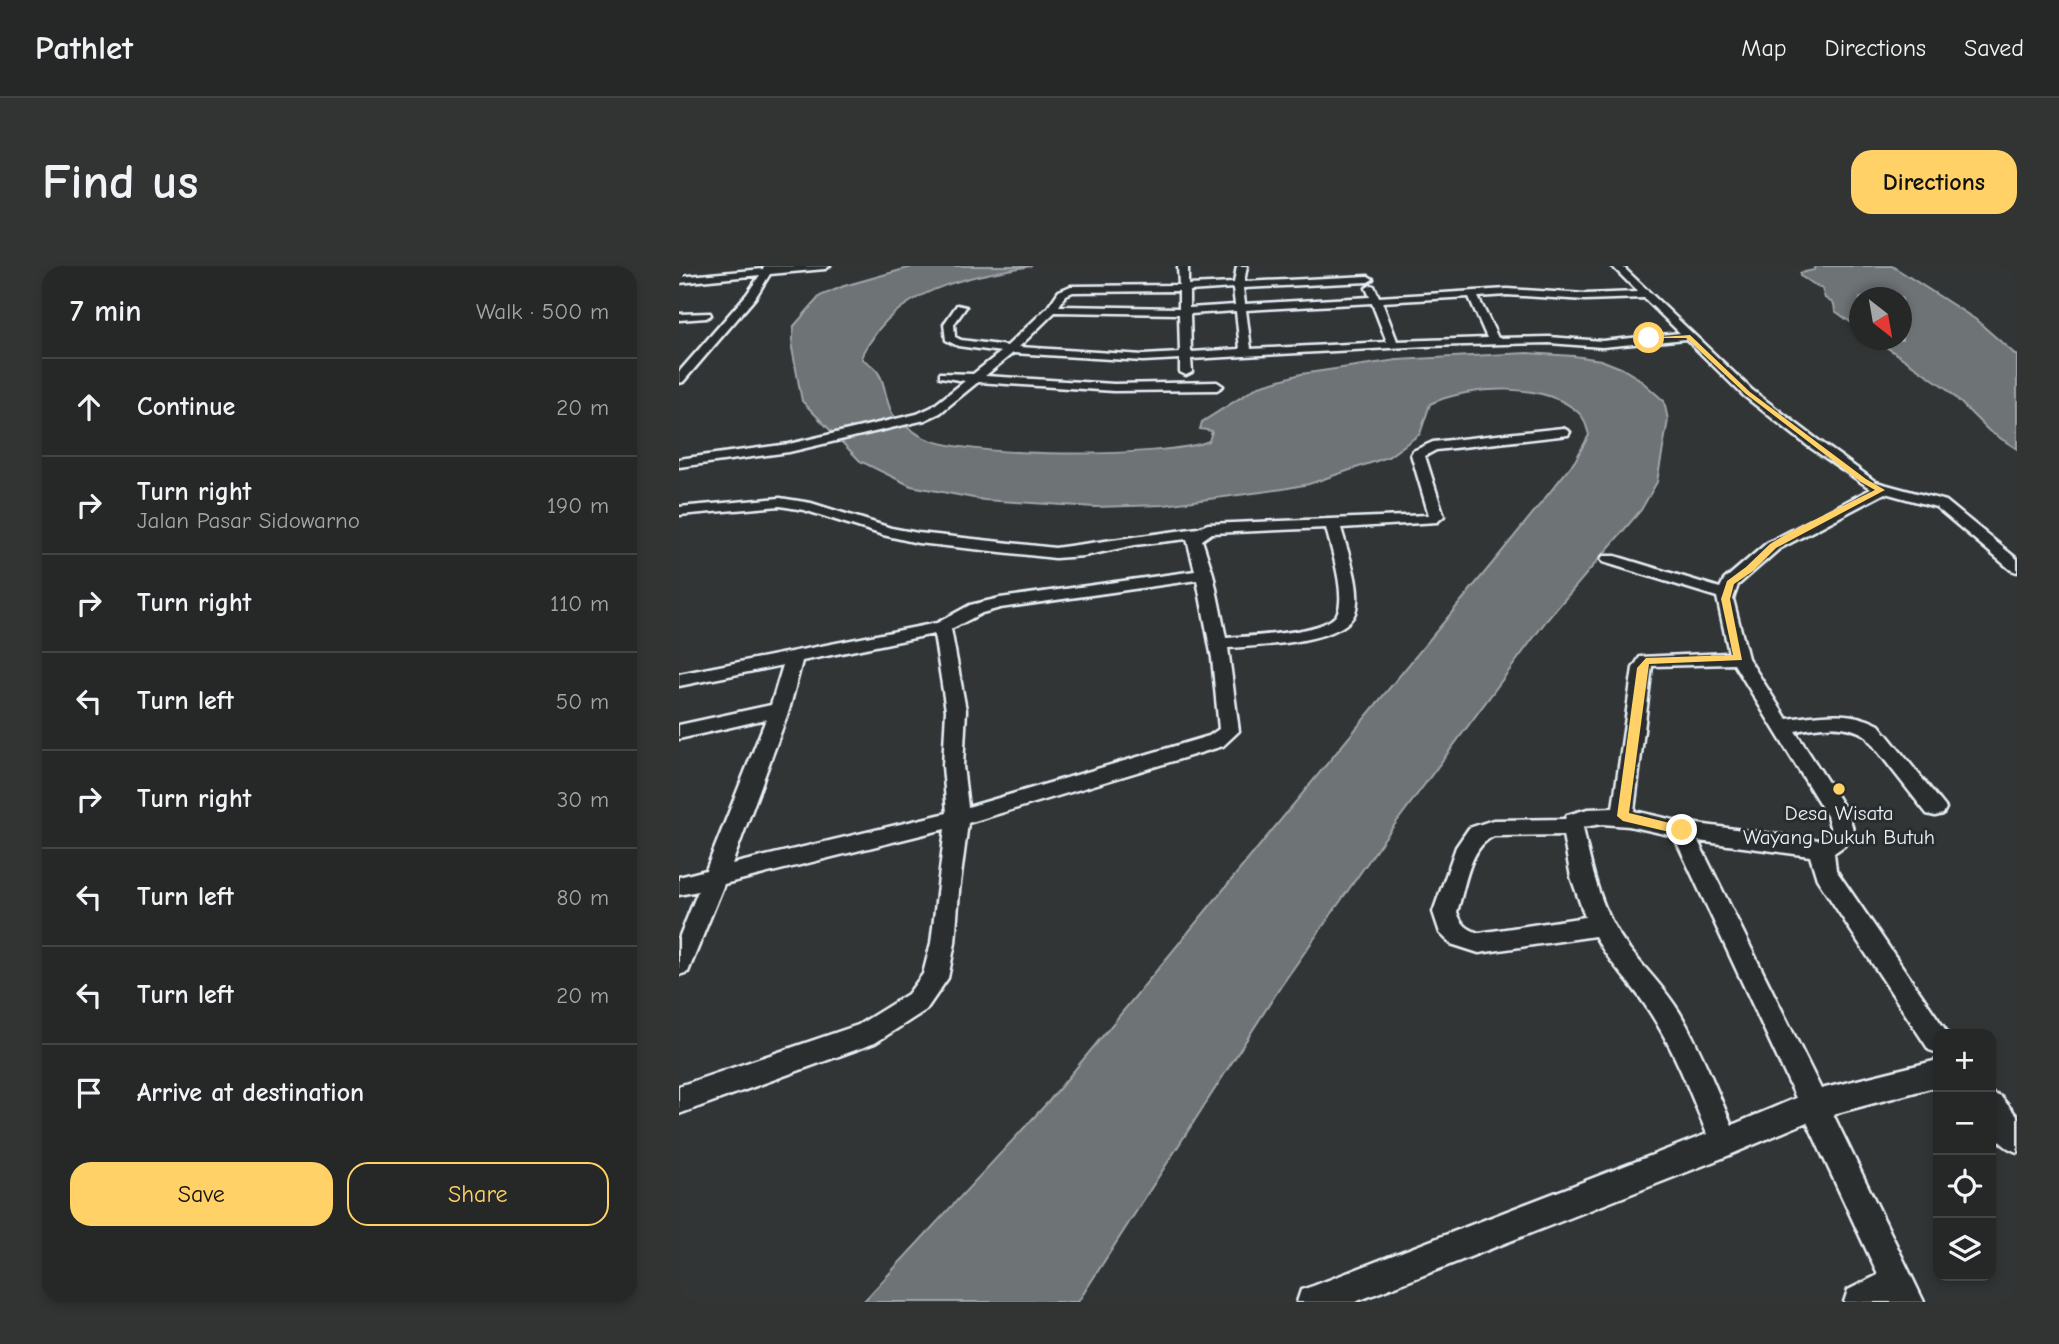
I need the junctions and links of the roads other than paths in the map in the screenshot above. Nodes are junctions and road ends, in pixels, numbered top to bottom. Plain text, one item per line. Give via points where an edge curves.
1 (825, 266) edge
2 (1183, 266) edge
3 (1242, 266) edge
4 (1366, 266) edge
5 (1617, 266) edge
6 (768, 269) edge
7 (1368, 279) junction
8 (679, 280) edge
9 (1238, 286) junction
10 (1184, 288) junction
11 (1472, 294) junction
12 (1644, 295) junction
13 (1375, 301) junction
14 (961, 306) dead end
15 (1242, 307) junction
16 (1052, 309) junction
17 (1184, 311) junction
18 (706, 315) dead end
19 (679, 317) edge
20 (1688, 336) junction
21 (1494, 341) junction
22 (1393, 344) junction
23 (1010, 351) junction
24 (1246, 352) junction
25 (697, 355) junction
26 (679, 357) edge
27 (1185, 357) junction
28 (944, 375) dead end
29 (974, 378) junction
30 (679, 379) edge
31 (1217, 386) dead end
32 (1187, 388) junction
33 (1563, 432) dead end
34 (679, 463) edge
35 (1881, 490) junction
36 (679, 511) edge
37 (1332, 523) junction
38 (1199, 533) junction
39 (1609, 559) dead end
40 (2017, 567) edge
41 (1205, 574) junction
42 (1727, 595) junction
43 (942, 627) junction
44 (1216, 644) junction
45 (795, 655) junction
46 (1739, 658) junction
47 (679, 680) edge
48 (779, 710) junction
49 (1784, 726) junction
50 (679, 732) edge
51 (1935, 808) dead end
52 (1623, 816) junction
53 (958, 818) junction
54 (1572, 827) junction
55 (1682, 830) junction
56 (1823, 849) junction
57 (713, 879) junction
58 (679, 886) edge
59 (1601, 925) junction
60 (679, 964) edge
61 (1933, 1034) edge
62 (1933, 1074) edge
63 (679, 1100) edge
64 (1813, 1105) junction
65 (1996, 1113) edge
66 (2017, 1138) edge
67 (1725, 1142) junction
68 (1903, 1292) edge
69 (1313, 1302) edge
70 (1860, 1302) edge

1 - 6 street
2 - 10 street
3 - 9 street
4 - 7 street
5 - 12 street
6 - 8 street
6 - 25 street via 751,296
7 - 9 street
7 - 13 street
9 - 10 street
9 - 15 street
10 - 16 street via 1071,289 1062,293
10 - 17 street
11 - 12 street
11 - 13 street
11 - 21 street
12 - 20 street
13 - 15 street
13 - 22 street
14 - 23 street via 949,324 950,338
15 - 17 street
15 - 24 street
16 - 17 street
16 - 23 street
17 - 27 street
18 - 19 street
20 - 21 street via 1602,344
20 - 35 street via 1748,393
21 - 22 street
22 - 24 street
23 - 27 street
23 - 29 street
24 - 27 street
25 - 26 street
25 - 30 street
27 - 32 street
28 - 29 street
29 - 32 street
29 - 34 street via 921,417 828,441
31 - 32 street
33 - 37 street via 1433,446 1418,454 1437,516 1424,521
35 - 40 street via 1941,504
35 - 42 street via 1773,546 1730,583
36 - 38 street via 780,502 918,538 1055,553
37 - 38 street
37 - 44 street via 1347,592 1345,616 1335,626 1316,632
38 - 41 street via 1194,538
39 - 42 street
41 - 43 street via 1000,603 976,609
41 - 44 street
42 - 46 street
43 - 45 street
43 - 53 street via 955,710 953,766
44 - 53 street via 1226,693 1229,731 1225,736
45 - 47 street
45 - 48 street
46 - 49 street
46 - 52 street via 1646,661
48 - 50 street
48 - 57 street
49 - 51 street via 1860,722 1872,730
49 - 56 street via 1838,816 1842,830
52 - 54 street via 1587,817
52 - 55 street
53 - 57 street
53 - 63 street via 943,943 935,978 917,1002 866,1034
54 - 59 street via 1580,872
54 - 59 street via 1493,828 1476,834 1445,912 1449,926 1460,937 1479,943
55 - 56 street
55 - 64 street
56 - 61 street via 1825,873
57 - 58 street
57 - 60 street
59 - 67 street via 1661,1006
62 - 64 street
64 - 67 street
64 - 68 street
65 - 66 street
67 - 69 street
68 - 70 street

